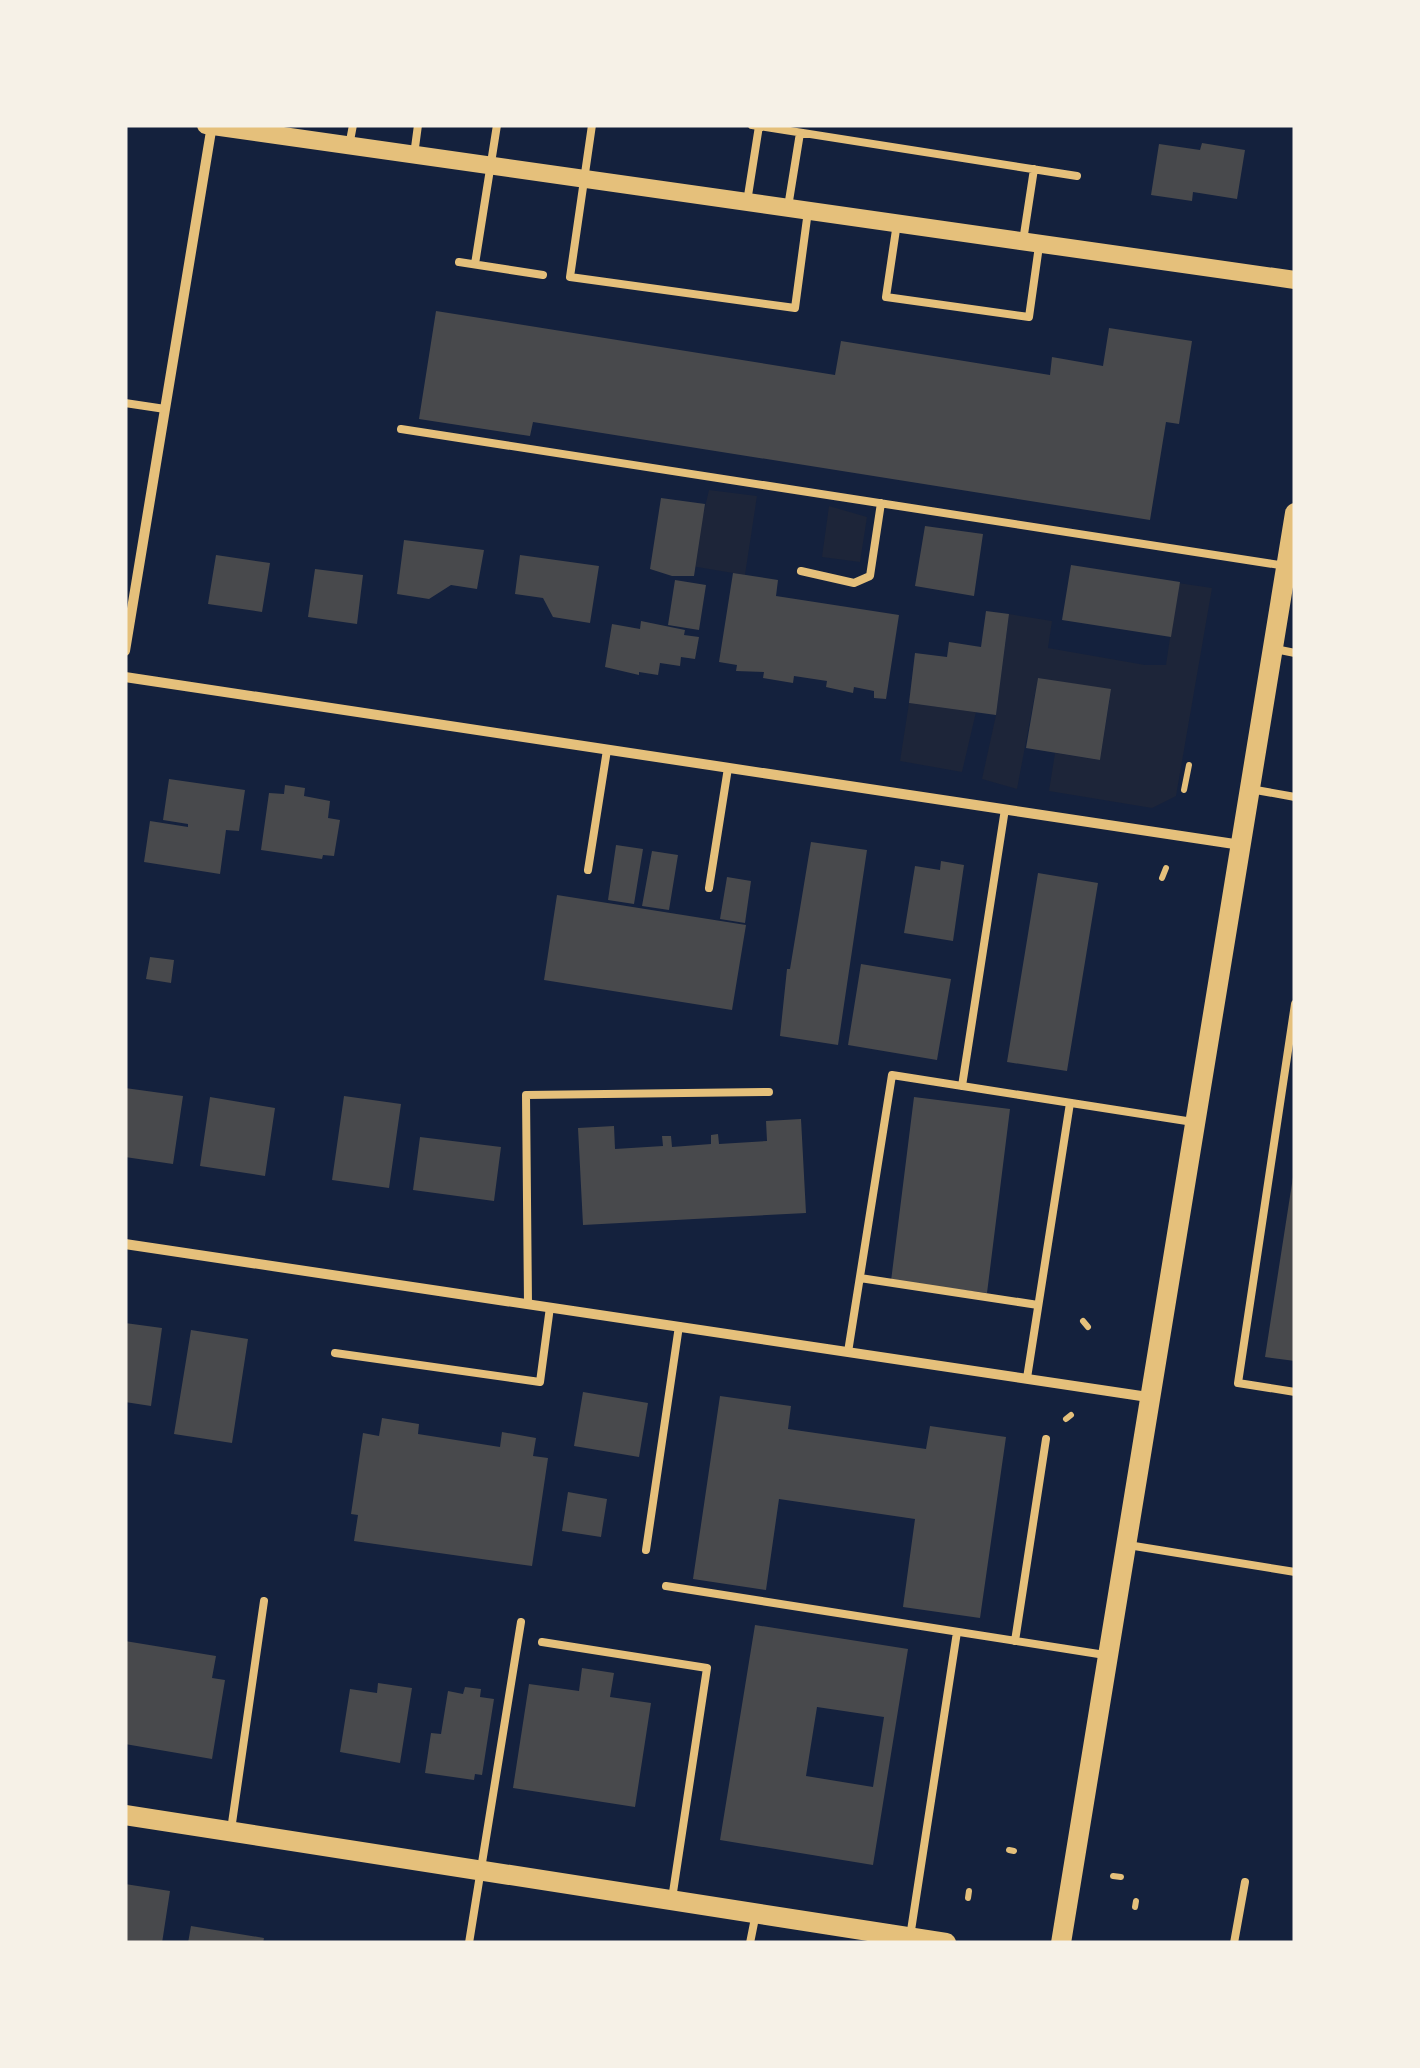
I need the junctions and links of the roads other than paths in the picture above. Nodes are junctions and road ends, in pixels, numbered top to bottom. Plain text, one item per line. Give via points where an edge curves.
1 (210, 125) edge
2 (352, 125) edge
3 (418, 125) edge
4 (497, 125) edge
5 (592, 125) edge
6 (755, 126) edge
7 (800, 132) junction
8 (349, 146) junction
9 (414, 154) junction
10 (490, 166) junction
11 (1034, 169) junction
12 (1077, 176) dead end
13 (584, 178) junction
14 (748, 202) junction
15 (788, 208) junction
16 (808, 211) junction
17 (897, 223) junction
18 (1031, 242) junction
19 (459, 262) dead end
20 (475, 264) junction
21 (543, 275) dead end
22 (1295, 280) edge
23 (125, 403) edge
24 (165, 409) junction
25 (401, 428) dead end
26 (881, 503) junction
27 (1295, 513) edge
28 (1291, 566) edge
29 (801, 571) dead end
30 (1273, 649) junction
31 (125, 651) edge
32 (1295, 653) edge
33 (125, 677) edge
34 (607, 750) junction
35 (728, 768) junction
36 (1250, 789) junction
37 (1295, 797) edge
38 (1005, 809) junction
39 (1240, 845) junction
40 (588, 870) dead end
41 (709, 888) dead end
42 (1295, 1004) edge
43 (962, 1086) junction
44 (769, 1092) dead end
45 (1070, 1103) junction
46 (1194, 1122) junction
47 (125, 1244) edge
48 (860, 1278) junction
49 (528, 1304) junction
50 (1038, 1305) junction
51 (550, 1308) junction
52 (679, 1326) junction
53 (335, 1352) dead end
54 (848, 1352) junction
55 (1026, 1378) junction
56 (1295, 1392) edge
57 (1148, 1397) junction
58 (1046, 1439) dead end
59 (1124, 1544) junction
60 (646, 1550) dead end
61 (1295, 1572) edge
62 (666, 1586) dead end
63 (264, 1602) dead end
64 (521, 1622) dead end
65 (957, 1632) junction
66 (1015, 1641) junction
67 (542, 1642) dead end
68 (1106, 1655) junction
69 (125, 1816) edge
70 (230, 1832) junction
71 (480, 1870) junction
72 (1244, 1882) dead end
73 (672, 1900) junction
74 (756, 1914) junction
75 (898, 1938) edge
76 (469, 1943) edge
77 (750, 1943) edge
78 (946, 1943) edge
79 (1061, 1943) edge
80 (1234, 1943) edge

1 - 8 street
1 - 24 street
2 - 8 lane
3 - 9 lane
4 - 10 lane
5 - 13 lane
6 - 7 lane
6 - 14 lane
7 - 11 lane
7 - 15 lane
8 - 9 street
9 - 10 street
10 - 13 street
10 - 20 lane
11 - 12 lane
11 - 18 lane
13 - 14 street
13 - 16 lane via 570,277 589,280 795,308
14 - 15 street
15 - 16 street
16 - 17 street
17 - 18 street
17 - 18 lane via 886,297 1029,317
18 - 22 street
19 - 20 lane
20 - 21 lane
23 - 24 lane
24 - 31 street
25 - 26 lane
26 - 28 lane
26 - 29 lane via 870,576 854,584
27 - 28 main road
28 - 30 main road
30 - 32 lane
30 - 36 main road
33 - 34 street
34 - 35 street
34 - 40 lane
35 - 38 street
35 - 41 lane
36 - 37 lane
36 - 39 main road
38 - 39 street
38 - 43 lane
39 - 46 main road
42 - 56 lane via 1238,1383
43 - 45 lane
43 - 48 lane via 892,1075
44 - 49 lane via 526,1095
45 - 46 lane
45 - 50 lane
46 - 57 main road
47 - 49 street
48 - 50 lane
48 - 54 lane
49 - 51 street
50 - 55 lane
51 - 52 street
51 - 53 lane via 540,1382
52 - 54 street
52 - 60 lane
54 - 55 street
55 - 57 street
57 - 59 main road
58 - 66 lane
59 - 61 lane
59 - 68 main road
62 - 65 lane
63 - 70 lane
64 - 71 lane
65 - 66 lane
65 - 75 lane
66 - 68 lane
67 - 73 lane via 707,1668
68 - 79 main road
69 - 70 main road
70 - 71 main road
71 - 73 main road
71 - 76 lane
72 - 80 lane
73 - 74 main road
74 - 75 main road
74 - 77 lane
75 - 78 main road

